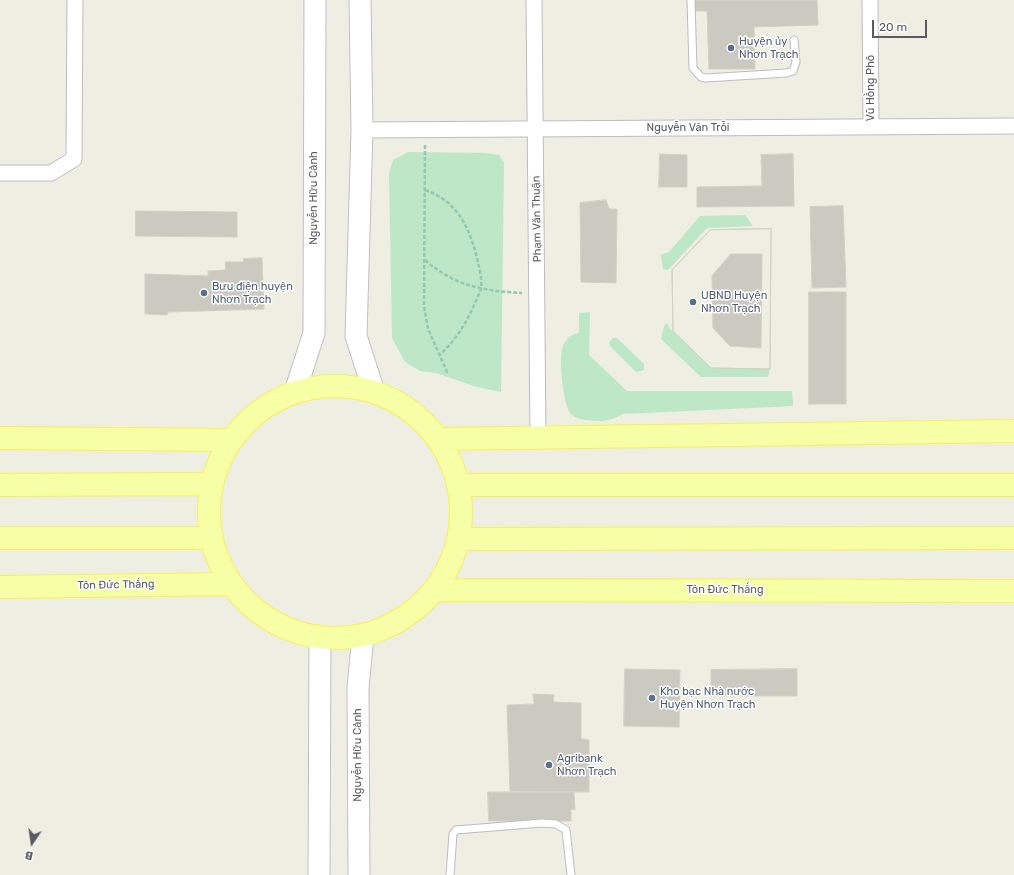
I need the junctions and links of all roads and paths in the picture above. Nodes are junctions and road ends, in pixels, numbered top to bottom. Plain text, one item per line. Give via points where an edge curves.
1 (75, 0) edge
2 (315, 0) edge
3 (360, 0) edge
4 (534, 0) edge
5 (691, 0) edge
6 (870, 0) edge
7 (794, 40) dead end
8 (1014, 126) edge
9 (871, 127) junction
10 (536, 129) junction
11 (362, 130) junction
12 (425, 130) junction
13 (0, 173) edge
14 (425, 190) junction
15 (425, 260) junction
16 (481, 289) junction
17 (538, 294) junction
18 (440, 355) junction
19 (448, 374) dead end
20 (295, 392) junction
21 (374, 392) junction
22 (1014, 431) edge
23 (0, 438) edge
24 (538, 438) junction
25 (438, 439) junction
26 (231, 440) junction
27 (211, 484) junction
28 (0, 485) edge
29 (459, 485) junction
30 (1014, 485) edge
31 (0, 538) edge
32 (211, 538) junction
33 (1014, 538) edge
34 (459, 539) junction
35 (231, 584) junction
36 (0, 586) edge
37 (435, 590) junction
38 (1014, 591) edge
39 (363, 635) junction
40 (320, 637) junction
41 (319, 875) edge
42 (359, 875) edge
43 (450, 875) edge
44 (571, 875) edge

1 - 13 street via 74,159 51,173
2 - 20 street, Nguyễn Hữu Cảnh via 314,333
3 - 11 street
4 - 10 street, Phạm Văn Thuận
5 - 7 lane via 693,68 700,77 793,71 796,62
6 - 9 street, Vũ Hồng Phô
8 - 9 street, Nguyễn Văn Trỗi
9 - 10 street, Nguyễn Văn Trỗi
10 - 12 street, Nguyễn Văn Trỗi
10 - 17 street, Phạm Văn Thuận
11 - 12 street, Nguyễn Văn Trỗi
11 - 21 street via 356,336
12 - 14 path
14 - 15 path
14 - 16 path via 439,195 456,210 467,226 479,267
15 - 16 path via 436,270 457,281
15 - 18 path via 424,306 428,329
16 - 17 path
16 - 18 path via 456,339
17 - 24 street, Phạm Văn Thuận
18 - 19 path
20 - 21 main road via 334,386
20 - 26 main road via 259,411
21 - 25 main road via 410,411
22 - 24 main road
23 - 26 main road
24 - 25 main road
25 - 29 main road via 451,461
26 - 27 main road via 219,461
27 - 28 main road
27 - 32 main road via 208,511
29 - 30 main road
29 - 34 main road via 462,512
31 - 32 main road
32 - 35 main road via 219,562
33 - 34 main road
34 - 37 main road via 450,566
35 - 36 main road, Tôn Đức Thắng
35 - 40 main road via 248,604 270,620 294,631
37 - 38 main road, Tôn Đức Thắng
37 - 39 main road via 403,619
39 - 40 main road
39 - 42 street, Nguyễn Hữu Cảnh via 358,688
40 - 41 street
43 - 44 lane via 453,834 456,830 542,823 556,824 566,830

